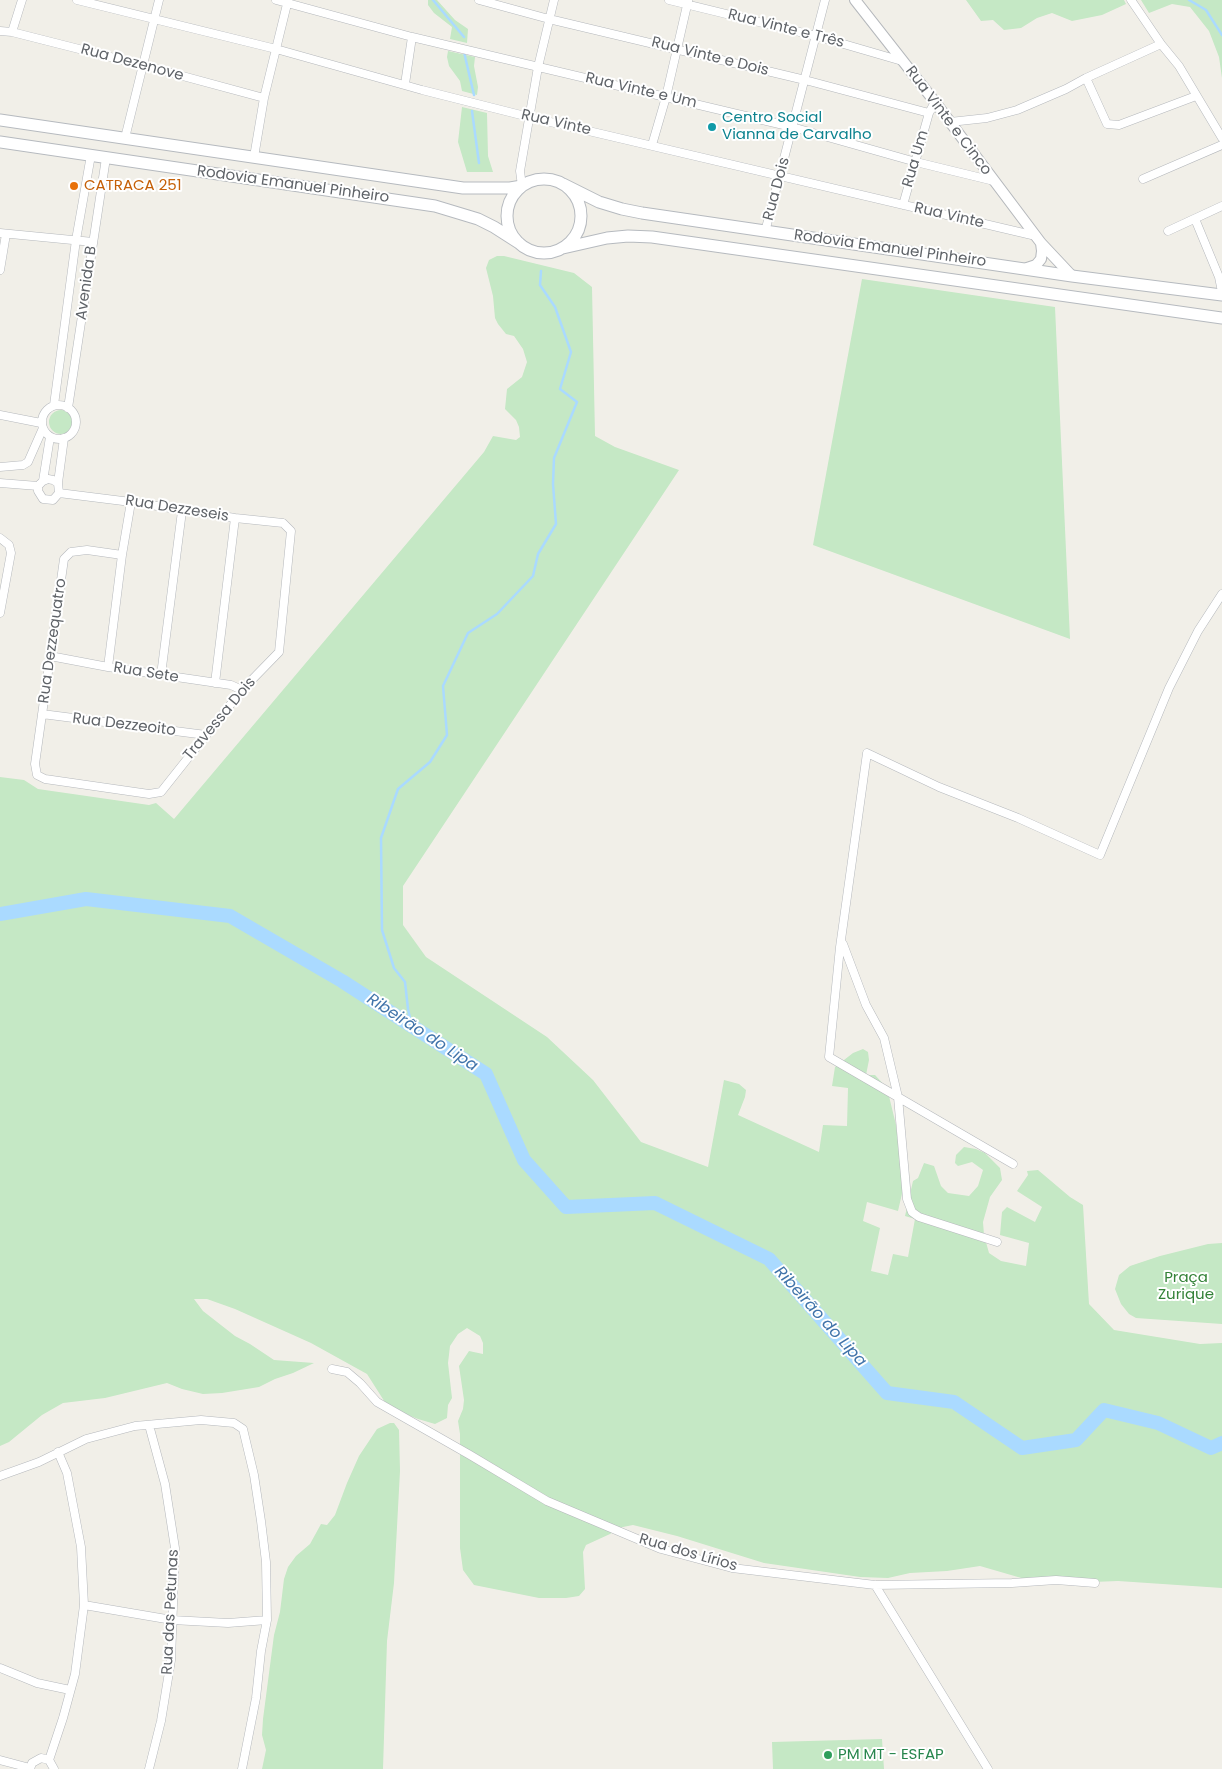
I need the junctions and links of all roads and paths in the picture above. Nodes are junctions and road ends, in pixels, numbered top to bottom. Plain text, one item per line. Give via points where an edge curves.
1 (22, 0) edge
2 (77, 0) edge
3 (159, 0) edge
4 (276, 0) edge
5 (478, 0) edge
6 (554, 0) edge
7 (669, 0) edge
8 (825, 0) edge
9 (855, 0) edge
10 (287, 1) edge
11 (687, 2) edge
12 (1132, 2) edge
13 (155, 19) junction
14 (549, 19) junction
15 (0, 31) edge
16 (12, 32) junction
17 (816, 36) junction
18 (412, 37) junction
19 (1161, 44) junction
20 (276, 49) junction
21 (676, 49) junction
22 (902, 61) junction
23 (142, 65) junction
24 (538, 67) junction
25 (1086, 78) junction
26 (805, 80) junction
27 (405, 84) junction
28 (1196, 96) junction
29 (666, 97) junction
30 (264, 98) junction
31 (935, 102) junction
32 (929, 113) junction
33 (530, 117) junction
34 (0, 120) edge
35 (950, 122) junction
36 (792, 127) junction
37 (125, 138) junction
38 (1222, 138) edge
39 (0, 142) edge
40 (652, 145) junction
41 (1222, 145) edge
42 (91, 155) junction
43 (254, 157) junction
44 (106, 158) junction
45 (916, 162) junction
46 (780, 176) junction
47 (1143, 179) dead end
48 (994, 181) junction
49 (563, 184) junction
50 (522, 186) junction
51 (903, 205) junction
52 (1222, 206) edge
53 (1195, 219) junction
54 (1168, 231) dead end
55 (765, 232) junction
56 (3, 233) edge
57 (76, 240) junction
58 (1039, 240) junction
59 (93, 242) junction
60 (519, 243) junction
61 (563, 248) junction
62 (1027, 268) junction
63 (0, 270) edge
64 (1072, 276) junction
65 (1222, 294) edge
66 (1222, 318) edge
67 (54, 405) junction
68 (68, 408) junction
69 (0, 415) edge
70 (42, 426) junction
71 (50, 437) junction
72 (64, 438) junction
73 (0, 467) edge
74 (0, 483) edge
75 (40, 483) junction
76 (58, 483) junction
77 (59, 492) junction
78 (131, 502) junction
79 (182, 511) junction
80 (235, 518) junction
81 (291, 531) joint
82 (0, 538) edge
83 (122, 555) junction
84 (1222, 594) edge
85 (0, 613) edge
86 (50, 656) junction
87 (108, 667) junction
88 (161, 675) junction
89 (216, 683) junction
90 (242, 690) junction
91 (42, 714) junction
92 (206, 735) junction
93 (45, 779) joint
94 (841, 938) junction
95 (898, 1097) junction
96 (1013, 1164) dead end
97 (997, 1242) dead end
98 (332, 1369) dead end
99 (149, 1425) junction
100 (58, 1452) junction
101 (0, 1476) edge
102 (1096, 1583) dead end
103 (875, 1585) junction
104 (84, 1605) junction
105 (172, 1620) junction
106 (267, 1620) junction
107 (0, 1668) edge
108 (70, 1690) junction
109 (0, 1760) edge
110 (49, 1760) junction
111 (30, 1769) edge
112 (54, 1769) edge
113 (149, 1769) edge
114 (242, 1769) edge
115 (988, 1769) edge

1 - 16 street
2 - 13 street, Rua Vinte
3 - 13 street
4 - 10 street, Rua Vinte e Um
5 - 14 street, Rua Vinte e Dois
6 - 14 street
7 - 11 street, Rua Vinte e Três
8 - 17 street, Rua Dois
9 - 22 street, Rua Vinte e Cinco
10 - 18 street, Rua Vinte e Um
10 - 20 street
11 - 17 street, Rua Vinte e Três
11 - 21 street
12 - 19 street
13 - 20 street, Rua Vinte
13 - 23 street
14 - 21 street, Rua Vinte e Dois
14 - 24 street
15 - 16 street, Rua Dezenove
16 - 23 street, Rua Dezenove
17 - 22 street, Rua Vinte e Três
17 - 26 street, Rua Dois
18 - 24 street, Rua Vinte e Um
18 - 27 street
19 - 25 street
19 - 28 street via 1179,66
20 - 27 street, Rua Vinte
20 - 30 street
21 - 26 street, Rua Vinte e Dois
21 - 29 street
22 - 31 street, Rua Vinte e Cinco
23 - 30 street, Rua Dezenove
23 - 37 street
24 - 29 street, Rua Vinte e Um
24 - 33 street
25 - 28 street via 1107,124 1119,125
25 - 35 street via 1017,110 987,118
26 - 32 street, Rua Vinte e Dois
26 - 36 street, Rua Dois
27 - 33 street, Rua Vinte
28 - 38 street
29 - 36 street, Rua Vinte e Um
29 - 40 street
30 - 43 street
31 - 32 street
31 - 35 street, Rua Vinte e Cinco
32 - 45 street, Rua Um
33 - 40 street, Rua Vinte
33 - 50 street via 520,171
34 - 37 main road, Rodovia Emanuel Pinheiro
35 - 48 street, Rua Vinte e Cinco
36 - 45 street, Rua Vinte e Um
36 - 46 street, Rua Dois
37 - 43 main road, Rodovia Emanuel Pinheiro
39 - 42 main road, Rodovia Emanuel Pinheiro
40 - 46 street, Rua Vinte
41 - 47 street
42 - 44 main road, Rodovia Emanuel Pinheiro
42 - 57 street, Avenida B
43 - 50 main road, Rodovia Emanuel Pinheiro via 463,188
44 - 59 street, Avenida B
44 - 60 main road, Rodovia Emanuel Pinheiro via 435,206 478,219
45 - 48 street, Rua Vinte e Um
45 - 51 street, Rua Um
46 - 51 street, Rua Vinte
46 - 55 street, Rua Dois
48 - 58 street, Rua Vinte e Cinco
49 - 50 main road via 550,179 535,180
49 - 55 main road, Rodovia Emanuel Pinheiro via 622,209
49 - 61 main road via 576,197 581,215 573,240
50 - 60 main road via 512,197 507,212 509,229
51 - 58 street, Rua Vinte
52 - 53 street
53 - 54 street
53 - 65 street via 1219,277
55 - 62 main road, Rodovia Emanuel Pinheiro
56 - 57 street
56 - 63 street
57 - 59 street
57 - 67 street, Avenida B
58 - 62 street via 1041,259
58 - 64 street, Rua Vinte e Cinco
59 - 68 street, Avenida B
60 - 61 main road via 540,253
61 - 66 main road, Rodovia Emanuel Pinheiro via 607,238 652,237
62 - 64 main road, Rodovia Emanuel Pinheiro
64 - 65 main road, Rodovia Emanuel Pinheiro
67 - 68 street
67 - 70 street, Avenida B via 45,412
68 - 72 street, Avenida B via 76,421 75,428
69 - 70 street
70 - 71 street
70 - 73 street, Avenida B via 28,462 23,466
71 - 72 street
71 - 75 street
72 - 76 street
74 - 75 street
75 - 76 street via 48,479
75 - 77 street via 40,496 48,500 57,497
76 - 77 street
77 - 78 street, Rua Dezzeseis
78 - 79 street, Rua Dezzeseis
78 - 83 street
79 - 80 street, Rua Dezzeseis
79 - 88 street
80 - 81 street, Rua Dezzeseis via 283,523
80 - 89 street
81 - 90 street, Travessa Dois via 279,652
82 - 85 street via 9,545 11,553
83 - 86 street, Rua Dezzequatro via 87,550 71,552 64,559
83 - 87 street
84 - 94 street via 1168,688 1100,854 939,787 867,753
86 - 87 street, Rua Sete
86 - 91 street, Rua Dezzequatro
87 - 88 street, Rua Sete
88 - 89 street, Rua Sete
89 - 90 street, Rua Sete
90 - 92 street, Travessa Dois
91 - 92 street, Rua Dezzeoito
91 - 93 street, Rua Dezzequatro via 35,764 38,775
92 - 93 street, Travessa Dois via 161,792 148,794
94 - 95 street via 866,1005 884,1038
94 - 95 street via 829,1057
95 - 96 street
95 - 97 street via 907,1199 912,1212
98 - 103 street, Rua dos Lírios via 347,1372 377,1402 547,1501 644,1542 732,1568
99 - 100 street via 86,1439
99 - 105 street, Rua das Petunas via 165,1484 175,1548
99 - 106 street via 201,1420 234,1423 243,1429 261,1521 266,1562
100 - 101 street
100 - 104 street via 66,1473 81,1548
102 - 103 street, Rua dos Lírios via 1056,1580
103 - 115 street
104 - 105 street
104 - 108 street
105 - 106 street via 228,1623
105 - 113 street, Rua das Petunas via 171,1660
106 - 114 street
107 - 108 street via 37,1683
108 - 110 street
109 - 111 street
110 - 111 street via 38,1759
110 - 112 street

